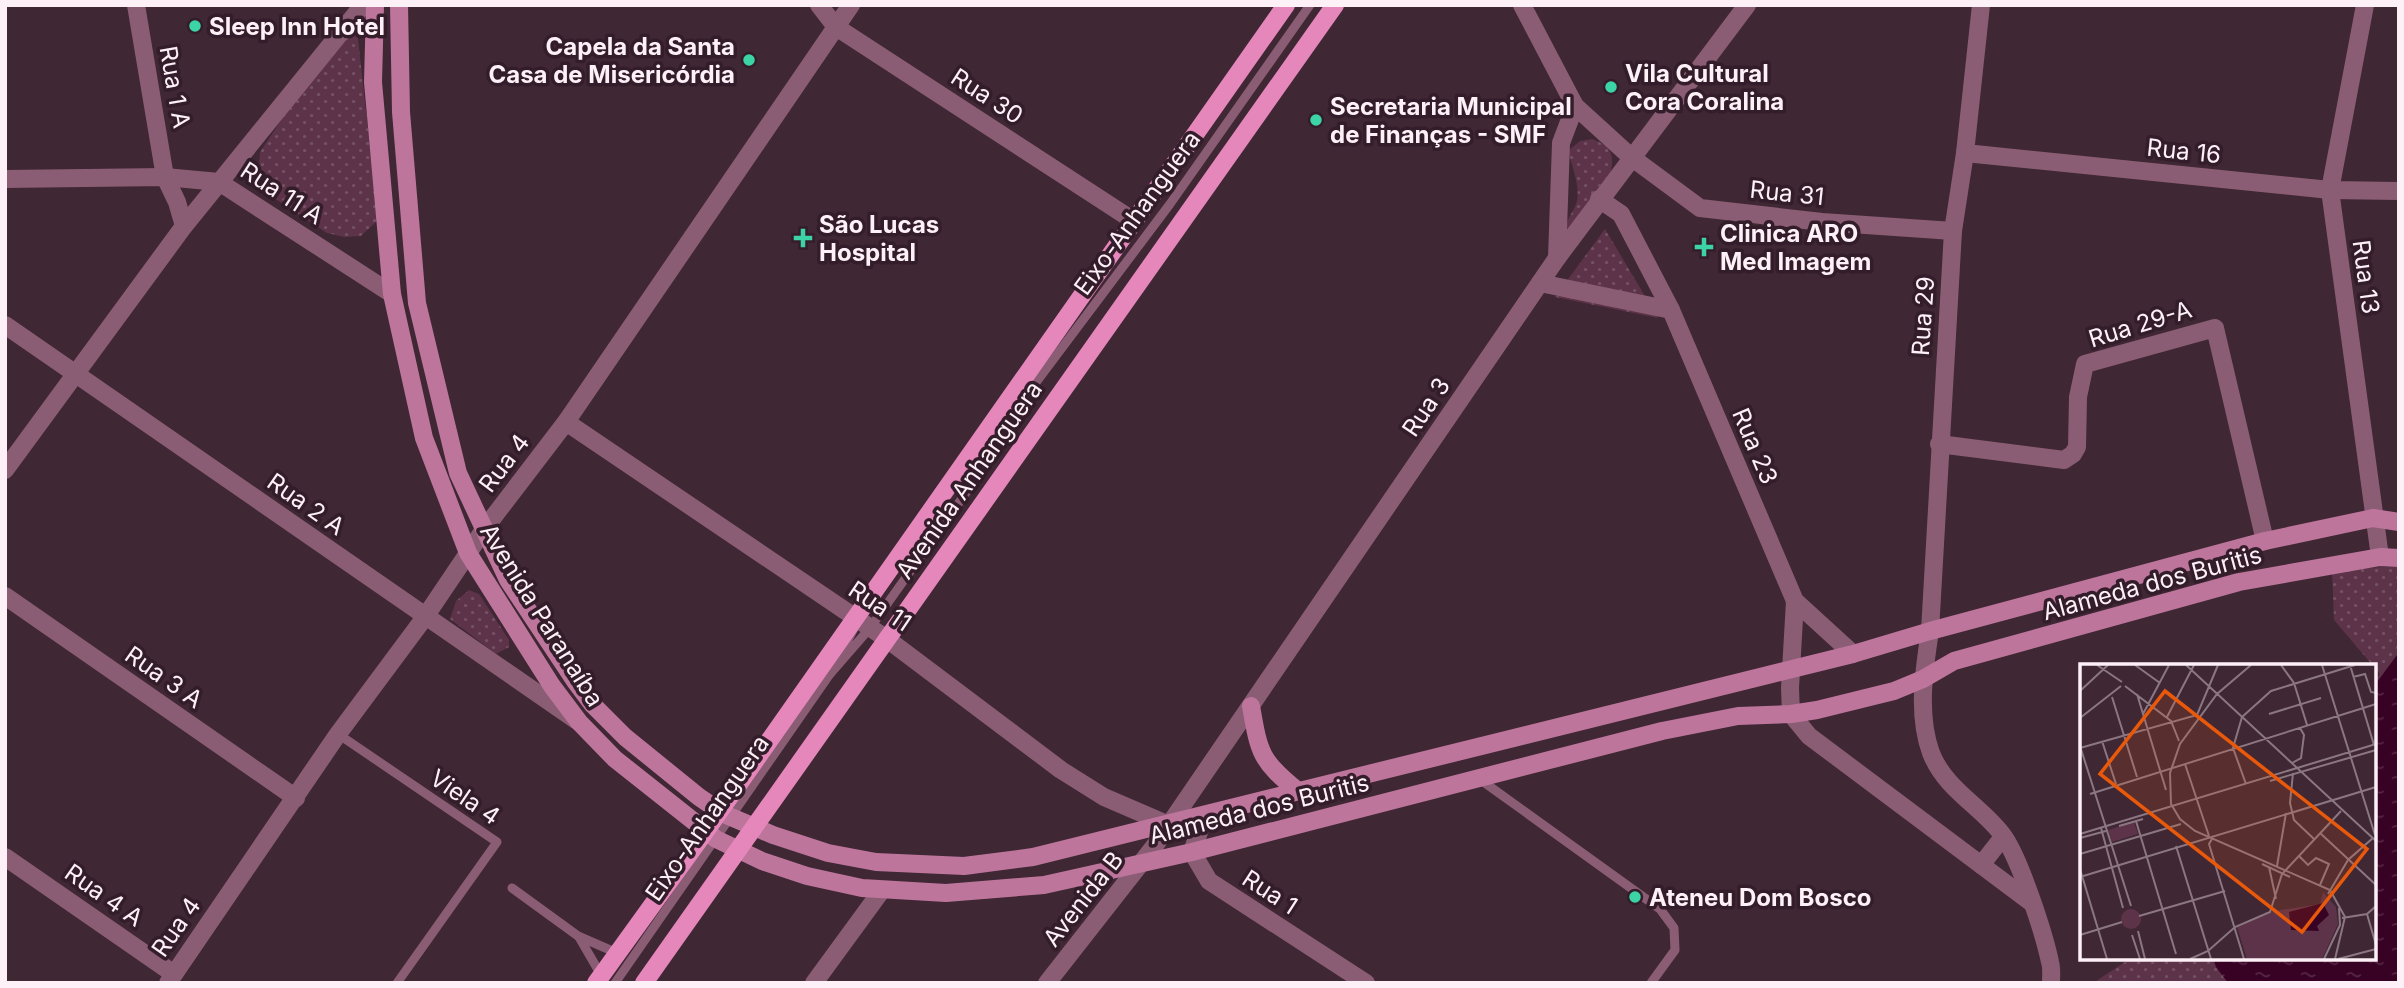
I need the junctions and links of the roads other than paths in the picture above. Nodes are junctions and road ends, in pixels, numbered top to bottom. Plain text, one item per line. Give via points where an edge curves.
1 (136, 5) edge
2 (363, 5) edge
3 (375, 5) edge
4 (398, 5) edge
5 (819, 5) edge
6 (851, 5) edge
7 (1286, 5) edge
8 (1310, 5) edge
9 (1335, 5) edge
10 (1522, 5) edge
11 (1747, 5) edge
12 (1981, 5) edge
13 (2365, 5) edge
14 (836, 27) junction
15 (1575, 106) junction
16 (1965, 153) junction
17 (1631, 157) junction
18 (165, 177) junction
19 (5, 179) edge
20 (219, 182) junction
21 (2330, 190) junction
22 (2399, 191) edge
23 (1599, 199) junction
24 (1134, 221) junction
25 (184, 226) junction
26 (1953, 231) junction
27 (1557, 258) junction
28 (1540, 283) junction
29 (392, 294) junction
30 (1671, 310) junction
31 (5, 325) edge
32 (75, 374) junction
33 (566, 422) junction
34 (992, 441) junction
35 (1939, 444) junction
36 (5, 470) edge
37 (2374, 518) junction
38 (2399, 522) edge
39 (485, 528) junction
40 (2265, 541) junction
41 (468, 554) junction
42 (2380, 557) junction
43 (2399, 558) edge
44 (5, 596) edge
45 (1795, 601) junction
46 (425, 617) junction
47 (861, 622) junction
48 (1930, 631) junction
49 (887, 639) junction
50 (1853, 654) junction
51 (1791, 669) junction
52 (830, 674) junction
53 (1923, 679) junction
54 (1251, 706) junction
55 (1791, 714) junction
56 (579, 722) junction
57 (338, 734) junction
58 (1478, 778) junction
59 (1298, 791) junction
60 (296, 798) junction
61 (725, 814) junction
62 (1205, 815) junction
63 (1169, 825) junction
64 (754, 827) junction
65 (710, 835) junction
66 (2003, 836) junction
67 (1156, 844) joint
68 (738, 850) junction
69 (1192, 852) junction
70 (5, 857) edge
71 (1142, 863) junction
72 (1981, 865) junction
73 (512, 888) dead end
74 (882, 890) junction
75 (2032, 903) junction
76 (578, 936) junction
77 (617, 953) junction
78 (171, 978) edge
79 (604, 980) edge
80 (397, 983) edge
81 (644, 983) edge
82 (814, 983) edge
83 (1047, 983) edge
84 (1366, 983) edge
85 (1651, 983) edge
86 (2051, 983) edge

1 - 18 street, Rua 1 A
2 - 20 street
3 - 29 main road, Avenida Paranaíba via 373,82
4 - 39 main road, Avenida Paranaíba via 401,112 417,303 458,473
5 - 14 street, Rua 30
6 - 14 street, Rua 4
7 - 24 main road, Avenida Anhanguera
8 - 34 lane, Eixo-Anhanguera via 1170,204
9 - 49 main road, Avenida Anhanguera
10 - 15 street
11 - 17 street, Rua 3
12 - 16 street, Rua 29
13 - 21 street, Rua 13
14 - 24 street, Rua 30
14 - 33 street, Rua 4
15 - 17 street
15 - 27 street via 1561,143
16 - 21 street, Rua 16
16 - 26 street, Rua 29
17 - 23 street, Rua 3
17 - 26 street, Rua 31 via 1700,208
18 - 19 street, Rua 11 A
18 - 20 street, Rua 11 A
18 - 25 street, Rua 1 A
20 - 25 street
20 - 29 street, Rua 11 A
21 - 22 street, Rua 16
21 - 37 street, Rua 13
23 - 27 street, Rua 3
23 - 30 street, Rua 23 via 1621,214
24 - 47 main road, Avenida Anhanguera
25 - 32 street
26 - 35 street, Rua 29
27 - 28 street, Rua 3
28 - 30 street
28 - 54 street, Rua 3
29 - 41 main road, Avenida Paranaíba via 425,438
30 - 45 street, Rua 23
31 - 32 street, Rua 2 A
32 - 36 street
32 - 46 street, Rua 2 A
33 - 39 street, Rua 4
33 - 47 street, Rua 11
34 - 47 lane, Eixo-Anhanguera via 970,464
34 - 47 lane, Eixo-Anhanguera via 985,466
35 - 40 street, Rua 29-A via 2064,460 2077,447 2078,397 2085,364 2215,328
35 - 48 street, Rua 29
37 - 38 main road, Alameda dos Buritis
37 - 40 main road, Alameda dos Buritis
37 - 42 street, Rua 13
39 - 41 street, Rua 4
39 - 61 main road, Avenida Paranaíba via 508,580 593,705 625,737
40 - 48 main road, Alameda dos Buritis
41 - 46 street, Rua 4
41 - 56 main road, Avenida Paranaíba
42 - 43 main road, Alameda dos Buritis
42 - 53 main road, Alameda dos Buritis via 2239,582 1954,661
44 - 60 street, Rua 3 A
45 - 50 street, Rua 23
45 - 51 street, Rua 23
46 - 56 street, Rua 2 A
46 - 57 street, Rua 4
47 - 49 street, Rua 11
47 - 52 lane, Eixo-Anhanguera
47 - 52 lane, Eixo-Anhanguera
47 - 61 main road, Avenida Anhanguera
48 - 50 main road, Alameda dos Buritis
48 - 53 street
49 - 63 street, Rua 11 via 1061,770 1104,797
49 - 64 main road, Avenida Anhanguera
50 - 51 main road, Alameda dos Buritis
51 - 55 street
51 - 59 main road, Alameda dos Buritis
52 - 61 lane, Eixo-Anhanguera
53 - 55 main road, Alameda dos Buritis via 1894,691
53 - 66 street via 1931,753 1950,784
54 - 59 main road via 1257,745 1281,778
54 - 63 street, Rua 3
55 - 58 main road, Alameda dos Buritis via 1713,720
55 - 72 street via 1809,736
56 - 65 main road, Avenida Paranaíba via 615,759
57 - 60 street, Rua 4
57 - 80 lane, Viela 4 via 498,842
58 - 69 main road, Alameda dos Buritis
58 - 85 lane via 1660,909 1674,928 1675,950
59 - 62 main road, Alameda dos Buritis
60 - 78 street, Rua 4
61 - 64 main road, Avenida Paranaíba
61 - 65 main road, Avenida Anhanguera
62 - 63 main road, Alameda dos Buritis
62 - 69 street
63 - 64 main road, Alameda dos Buritis via 1032,857 964,866 848,858
63 - 67 street, Rua 3
64 - 68 main road, Avenida Anhanguera
65 - 68 main road, Avenida Paranaíba
65 - 77 main road, Avenida Anhanguera
65 - 79 lane, Eixo-Anhanguera
66 - 72 street
66 - 75 street
67 - 71 street, Avenida B
68 - 74 main road, Alameda dos Buritis via 807,876
68 - 81 main road, Avenida Anhanguera
69 - 71 main road, Alameda dos Buritis
69 - 84 street, Rua 1 via 1209,881
70 - 78 street, Rua 4 A
71 - 74 main road, Alameda dos Buritis via 1044,885 972,892
71 - 83 street, Avenida B
72 - 75 street
73 - 76 lane
74 - 82 street
75 - 86 street via 2050,963
76 - 77 lane
76 - 79 lane
77 - 79 main road, Avenida Anhanguera

